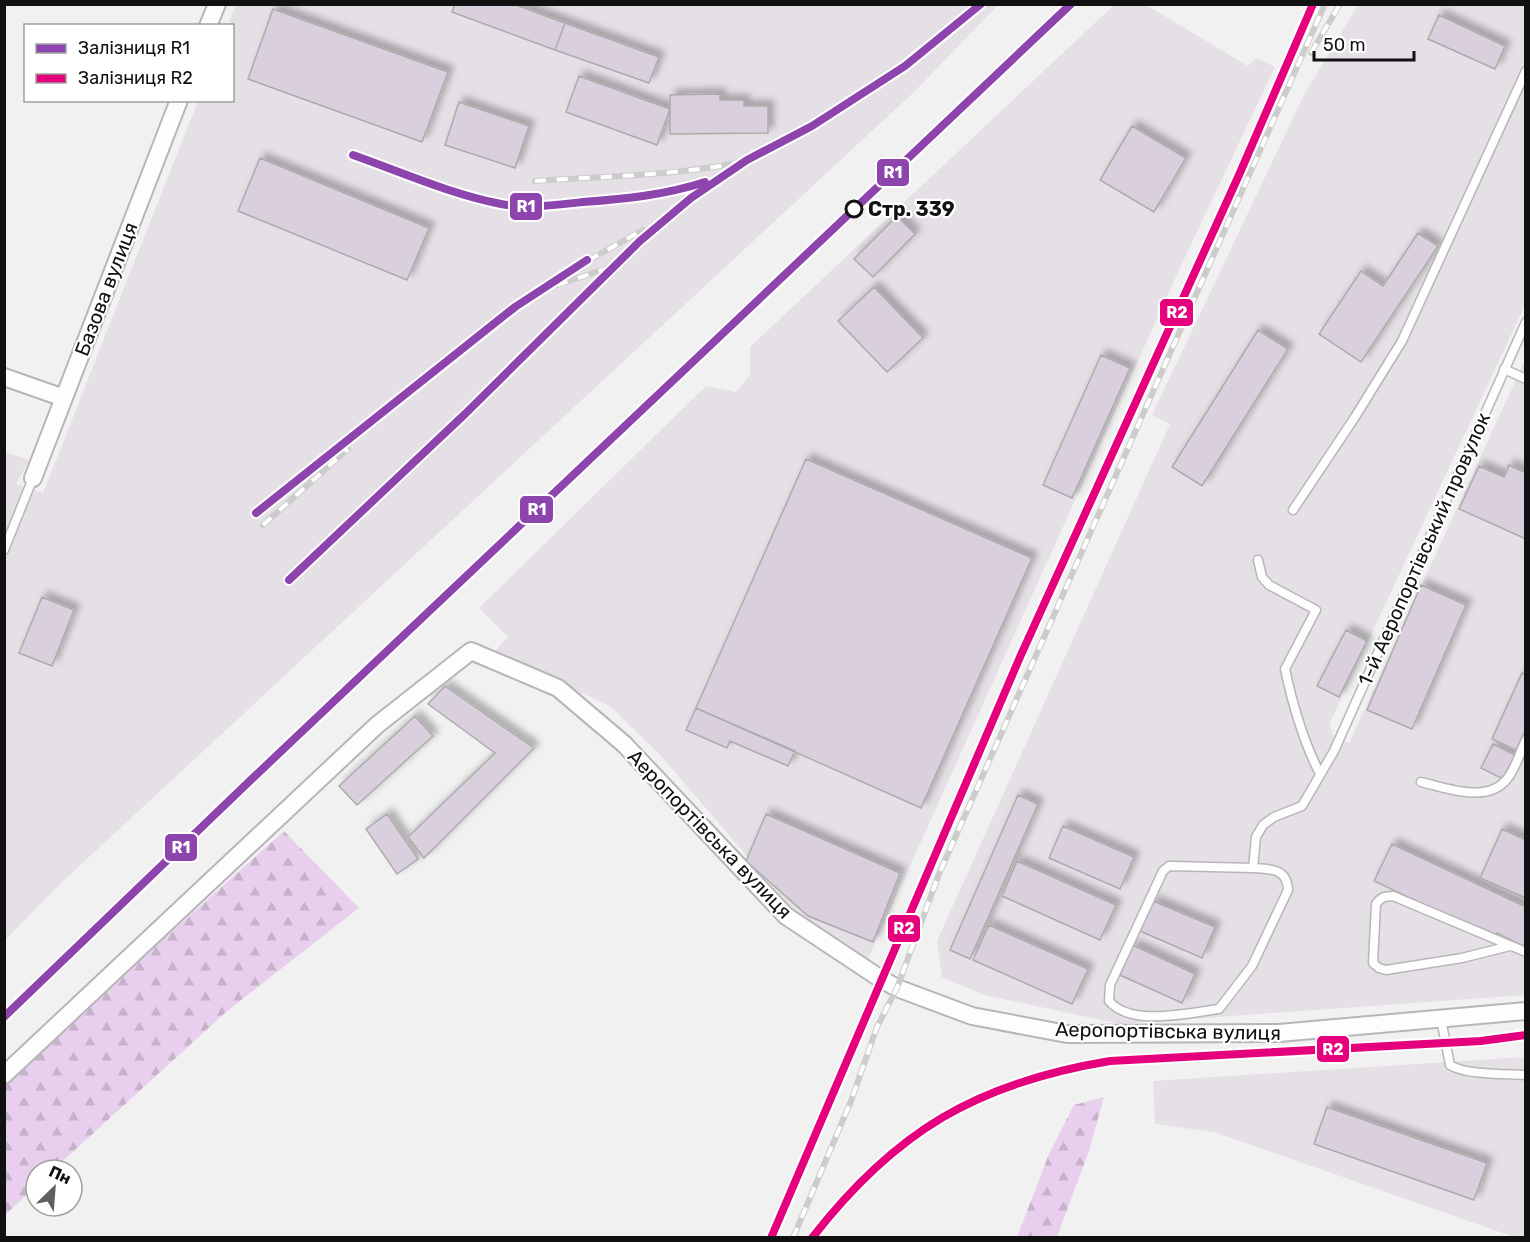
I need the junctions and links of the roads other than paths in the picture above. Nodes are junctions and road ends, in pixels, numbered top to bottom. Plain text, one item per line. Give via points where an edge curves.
1 (217, 4) edge
2 (209, 24) edge
3 (1526, 71) edge
4 (178, 102) edge
5 (1526, 322) edge
6 (1504, 369) junction
7 (4, 377) edge
8 (1526, 379) edge
9 (63, 398) junction
10 (33, 478) joint
11 (1293, 510) dead end
12 (4, 550) edge
13 (1258, 560) dead end
14 (1526, 740) edge
15 (1320, 774) junction
16 (1421, 783) dead end
17 (1253, 868) junction
18 (1510, 946) junction
19 (1526, 952) edge
20 (1526, 1011) edge
21 (1441, 1019) junction
22 (4, 1075) edge
23 (1526, 1075) edge

1 - 2 street
3 - 11 lane via 1402,341
4 - 9 street, Базова вулиця
5 - 6 lane, 1-й Аеропортівський провулок
6 - 8 lane
6 - 15 lane, 1-й Аеропортівський провулок via 1334,751
7 - 9 street
9 - 10 street, Базова вулиця
10 - 12 lane
13 - 15 lane via 1262,577 1269,585 1316,610 1285,669 1301,730
14 - 16 lane via 1507,779 1495,788 1467,793
15 - 17 lane, 1-й Аеропортівський провулок via 1302,806 1263,825 1256,837
17 - 17 lane via 1169,866 1164,871 1110,985 1109,1001 1114,1008 1144,1016 1218,1009 1252,966 1288,890 1281,872
18 - 18 lane via 1393,896 1380,898 1376,904 1374,963 1379,968 1462,958
18 - 19 lane
20 - 21 street, Аеропортівська вулиця
21 - 22 street, Аеропортівська вулиця via 1279,1034 1067,1034 972,1016 897,988 786,916 624,744 558,688 471,651 377,725
21 - 23 lane via 1450,1065 1454,1068

